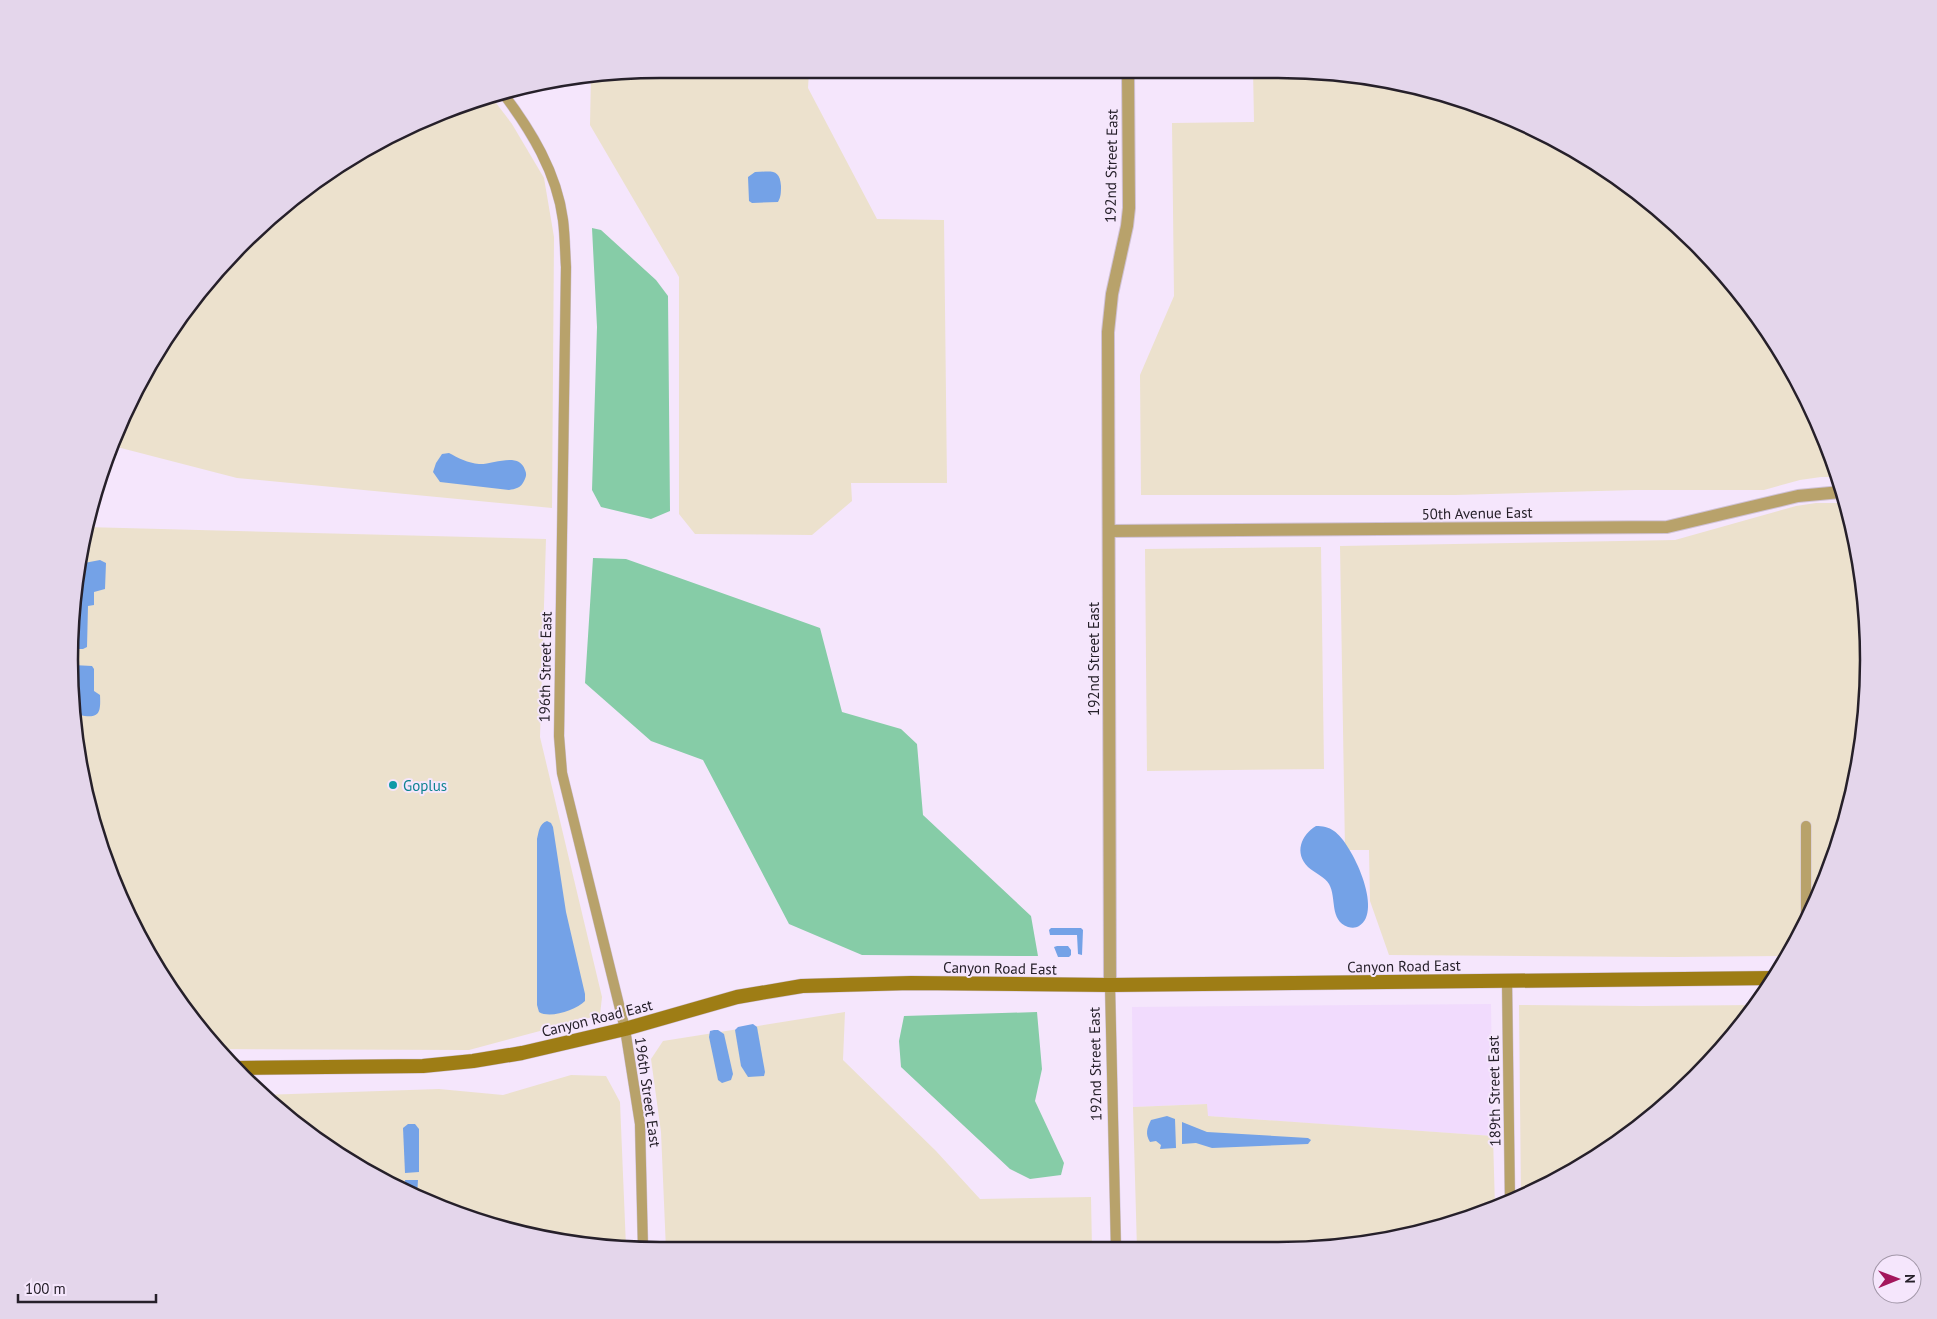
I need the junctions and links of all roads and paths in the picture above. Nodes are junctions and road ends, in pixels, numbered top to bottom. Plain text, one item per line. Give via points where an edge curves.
1 (1128, 78) edge
2 (506, 98) edge
3 (1835, 493) edge
4 (1109, 531) junction
5 (1806, 826) dead end
6 (1806, 902) edge
7 (1764, 978) edge
8 (1507, 981) junction
9 (1110, 985) junction
10 (625, 1029) junction
11 (245, 1068) edge
12 (1510, 1192) edge
13 (643, 1241) edge
14 (1116, 1242) edge

1 - 4 street, 192nd Street East via 1129,208 1108,332
2 - 10 street, 196th Street East via 523,119 541,152 555,184 563,220 566,267 559,736 562,773
3 - 4 street, 50th Avenue East via 1798,496 1667,527
4 - 9 street, 192nd Street East
5 - 6 street
7 - 8 main road, Canyon Road East
8 - 9 main road, Canyon Road East
8 - 12 street, 189th Street East
9 - 10 main road, Canyon Road East via 911,983 802,986 737,997
9 - 14 street, 192nd Street East
10 - 11 main road, Canyon Road East via 473,1061 423,1066
10 - 13 street, 196th Street East via 640,1124

